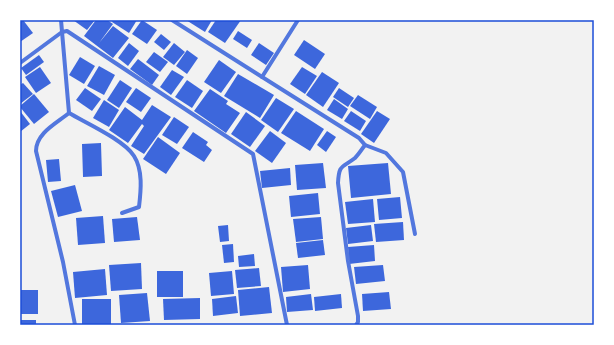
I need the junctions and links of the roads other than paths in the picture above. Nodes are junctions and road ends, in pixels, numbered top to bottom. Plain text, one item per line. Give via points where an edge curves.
1 (60, 20) edge
2 (172, 20) edge
3 (298, 20) edge
4 (62, 32) junction
5 (20, 63) edge
6 (262, 77) junction
7 (69, 113) junction
8 (365, 145) junction
9 (122, 213) dead end
10 (415, 234) dead end
11 (75, 325) edge
12 (287, 325) edge
13 (356, 325) edge

1 - 4 street
2 - 6 street
3 - 6 street
4 - 5 street
4 - 7 street
4 - 12 street via 67,31 253,154
6 - 8 street via 359,138
7 - 9 street via 120,142 133,155 139,168 139,207
7 - 11 street via 38,140 36,151 63,262
8 - 10 street via 386,153 403,172
8 - 13 street via 355,158 340,168 338,174 348,261 358,316

